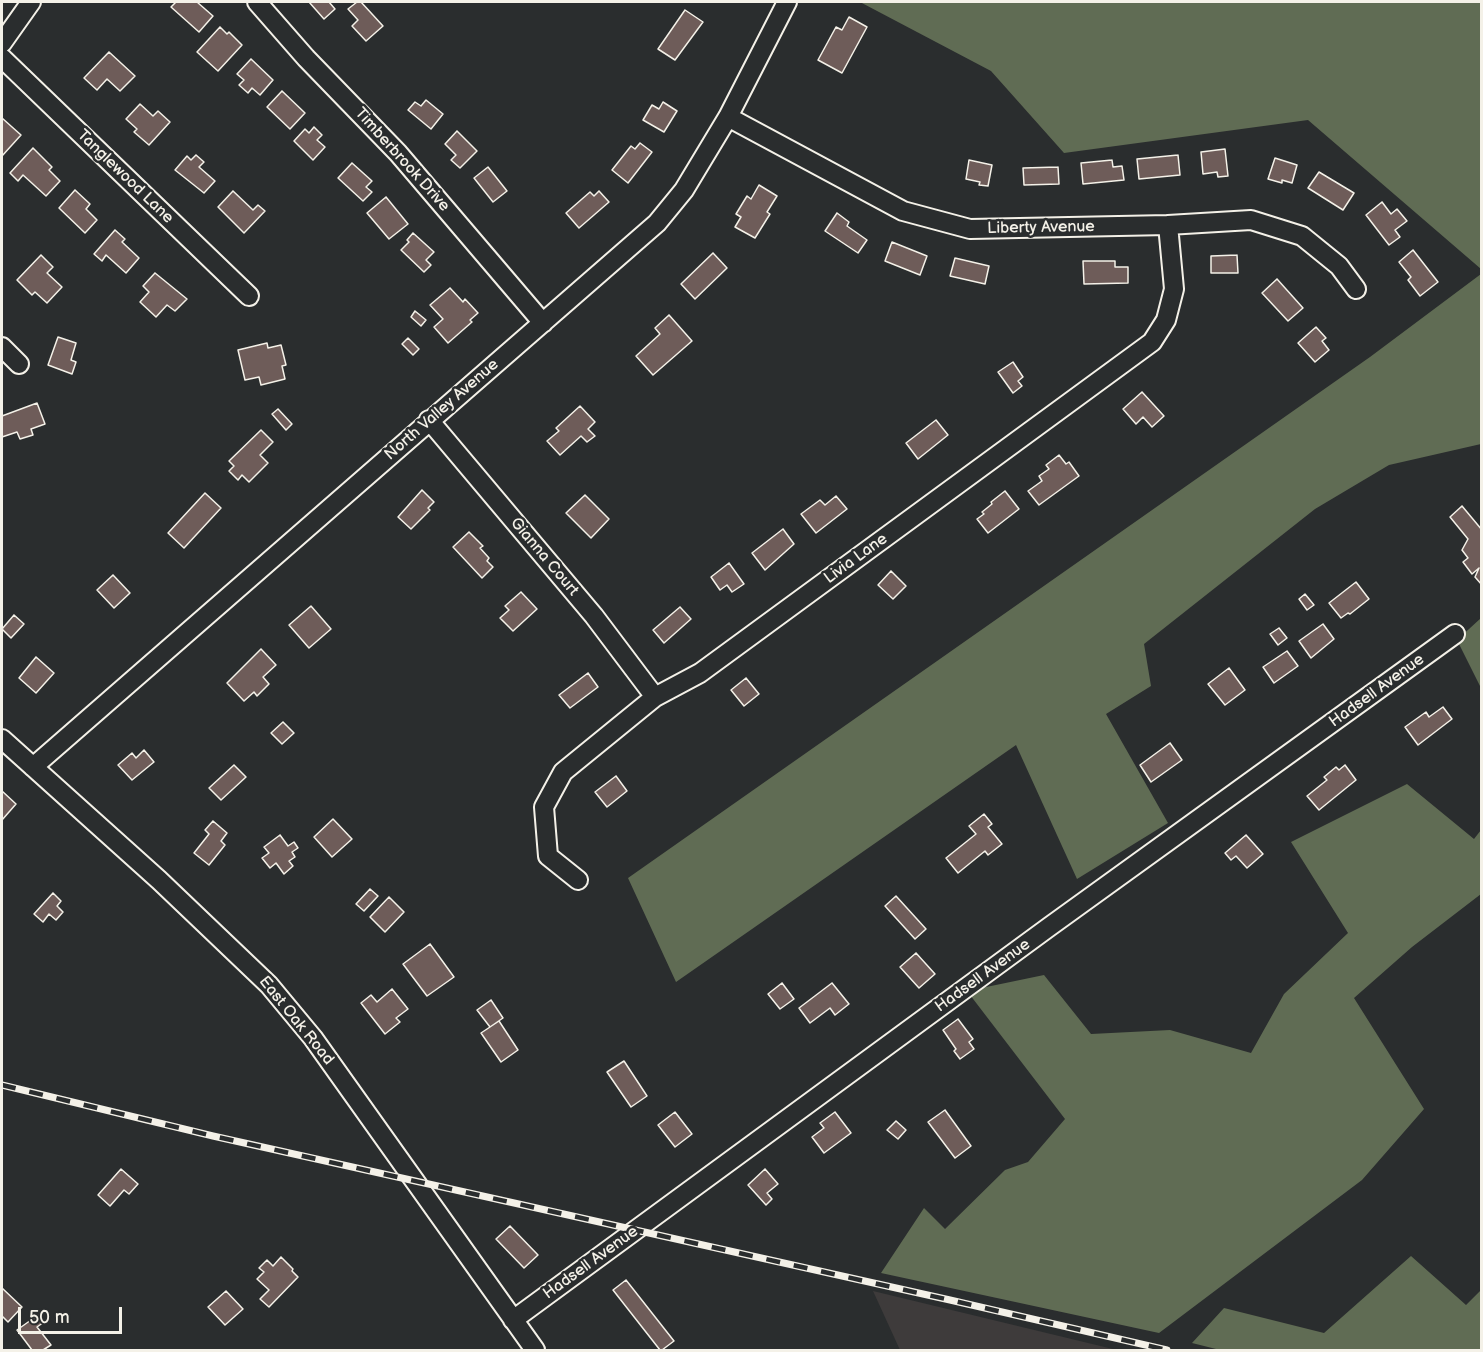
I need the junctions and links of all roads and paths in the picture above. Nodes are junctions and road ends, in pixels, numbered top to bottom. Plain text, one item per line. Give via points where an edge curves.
1 (31, 2) edge
2 (256, 2) edge
3 (786, 2) edge
4 (2, 43) edge
5 (2, 58) edge
6 (728, 117) junction
7 (1168, 225) junction
8 (1356, 289) dead end
9 (249, 296) dead end
10 (543, 323) junction
11 (2, 347) edge
12 (19, 364) dead end
13 (429, 420) junction
14 (1455, 634) dead end
15 (655, 697) junction
16 (2, 739) edge
17 (33, 767) junction
18 (578, 880) dead end
19 (513, 1320) junction
20 (535, 1350) edge

1 - 4 street
2 - 10 street, Timberbrook Drive via 398,153
3 - 6 street, North Valley Avenue
5 - 9 street, Tanglewood Lane
6 - 7 street, Liberty Avenue via 903,211 970,229
6 - 10 street, North Valley Avenue via 672,206
7 - 8 street, Liberty Avenue via 1251,220 1302,236 1339,266
7 - 15 street, Livia Lane via 1174,289 1166,320 1152,342 699,674
10 - 13 street, North Valley Avenue
11 - 12 street
13 - 15 street, Gianna Court via 594,616
13 - 17 street, North Valley Avenue
14 - 19 street, Hadsell Avenue
15 - 18 street, Livia Lane via 562,772 544,807 548,856
16 - 17 street, East Oak Road
17 - 19 street, East Oak Road via 269,985 313,1038
19 - 20 street, East Oak Road

